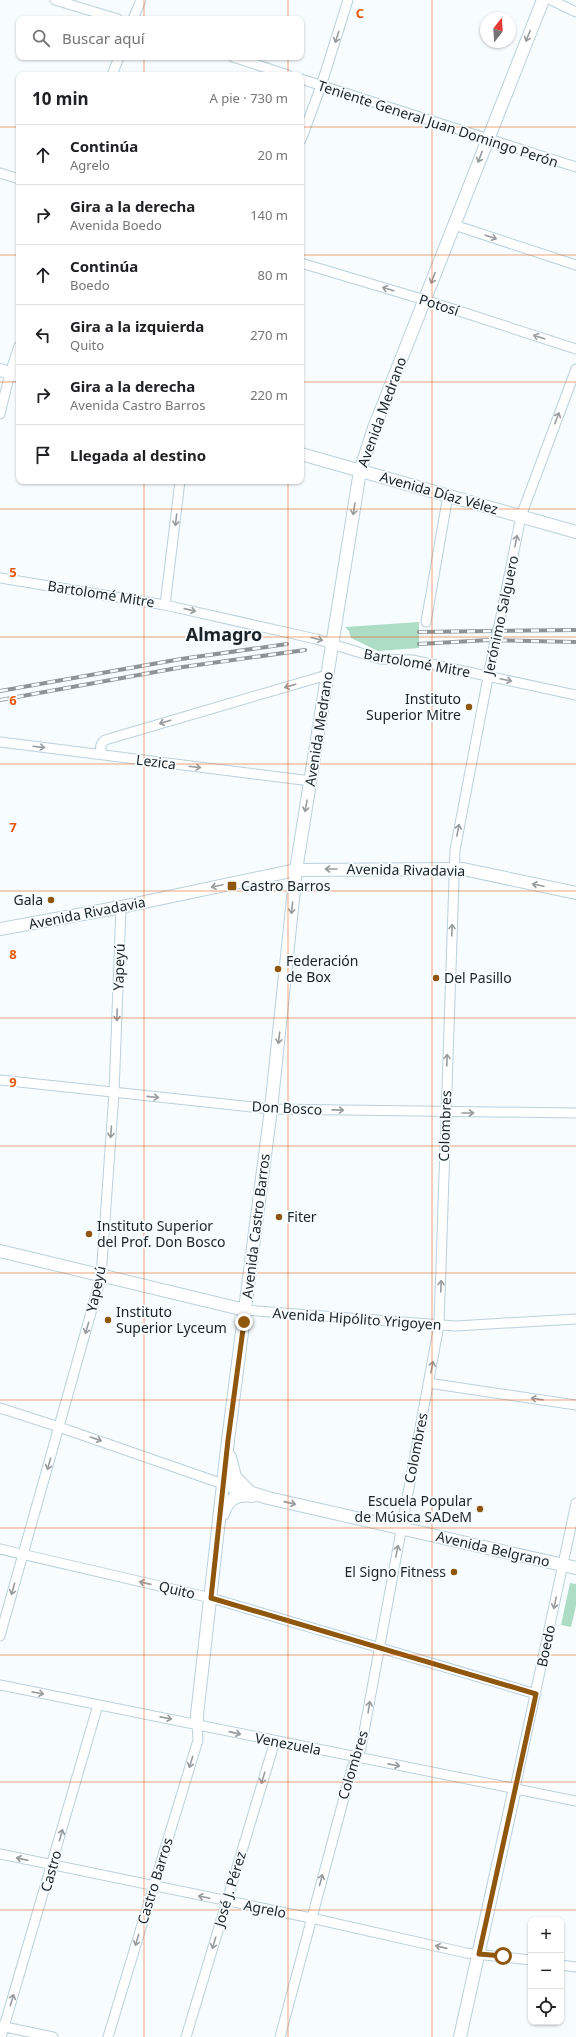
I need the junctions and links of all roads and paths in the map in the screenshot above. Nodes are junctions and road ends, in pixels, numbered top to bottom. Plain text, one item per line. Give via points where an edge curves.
1 (55, 0) edge
2 (141, 0) edge
3 (348, 0) edge
4 (543, 0) edge
5 (551, 0) edge
6 (576, 12) edge
7 (108, 16) edge
8 (134, 16) edge
9 (118, 60) edge
10 (242, 60) edge
11 (113, 72) edge
12 (279, 72) edge
13 (304, 81) edge
14 (321, 86) junction
15 (304, 132) edge
16 (487, 139) junction
17 (576, 167) edge
18 (0, 173) edge
19 (16, 178) edge
20 (454, 226) junction
21 (304, 264) edge
22 (576, 265) edge
23 (425, 300) junction
24 (576, 349) edge
25 (16, 355) edge
26 (576, 369) edge
27 (10, 373) edge
28 (0, 414) edge
29 (304, 455) edge
30 (360, 471) junction
31 (180, 484) edge
32 (448, 495) junction
33 (521, 516) junction
34 (576, 532) edge
35 (0, 578) edge
36 (165, 604) junction
37 (426, 622) dead end
38 (332, 643) junction
39 (327, 675) junction
40 (488, 676) junction
41 (576, 695) edge
42 (0, 742) edge
43 (104, 755) junction
44 (311, 781) junction
45 (454, 868) junction
46 (296, 870) junction
47 (576, 894) edge
48 (121, 907) junction
49 (0, 929) edge
50 (0, 1080) edge
51 (114, 1093) junction
52 (271, 1109) junction
53 (445, 1113) junction
54 (576, 1113) edge
55 (0, 1251) edge
56 (101, 1276) junction
57 (245, 1310) junction
58 (576, 1320) edge
59 (440, 1325) junction
60 (428, 1383) junction
61 (576, 1405) edge
62 (0, 1408) edge
63 (59, 1427) junction
64 (228, 1440) junction
65 (223, 1484) junction
66 (253, 1493) junction
67 (268, 1498) junction
68 (576, 1503) edge
69 (219, 1529) junction
70 (401, 1529) junction
71 (0, 1549) edge
72 (23, 1555) junction
73 (563, 1565) junction
74 (576, 1568) edge
75 (211, 1598) junction
76 (0, 1636) edge
77 (379, 1647) junction
78 (0, 1685) edge
79 (536, 1694) junction
80 (98, 1705) junction
81 (197, 1724) junction
82 (275, 1741) junction
83 (356, 1758) junction
84 (515, 1788) junction
85 (576, 1801) edge
86 (0, 1854) edge
87 (52, 1865) junction
88 (154, 1886) junction
89 (226, 1902) junction
90 (311, 1918) junction
91 (479, 1954) junction
92 (528, 1960) edge
93 (564, 1965) edge
94 (576, 1967) edge
95 (2, 2026) edge
96 (1, 2037) edge
97 (53, 2037) edge
98 (108, 2037) edge
99 (186, 2037) edge
100 (280, 2037) edge
101 (460, 2037) edge

1 - 7 street
2 - 8 street
3 -> 14 street
4 -> 16 main road, Avenida Medrano
5 - 6 street
9 - 11 street
10 - 12 street
13 - 14 street, Teniente General Juan Domingo Perón
14 - 15 street
14 - 16 street, Teniente General Juan Domingo Perón
16 - 17 street, Teniente General Juan Domingo Perón
16 -> 20 main road, Avenida Medrano
18 - 19 street
20 -> 22 street
20 -> 23 main road, Avenida Medrano
23 -> 21 street, Potosí
24 -> 23 street, Potosí
23 - 30 main road, Avenida Medrano via 374,428
25 - 27 street
33 -> 26 street, Jerónimo Salguero
27 - 28 street
29 - 30 main road, Avenida Díaz Vélez
30 - 32 main road, Avenida Díaz Vélez
30 -> 38 main road, Avenida Medrano
31 -> 36 street
32 - 33 main road, Avenida Díaz Vélez
32 - 37 street
33 - 34 main road, Avenida Díaz Vélez
40 -> 33 street, Jerónimo Salguero, bridge
35 - 36 street, Bartolomé Mitre
36 -> 38 street, Bartolomé Mitre
38 - 39 main road, Avenida Medrano
38 - 40 street, Bartolomé Mitre via 380,659 412,660
39 -> 43 street via 105,740 101,742 100,747
39 - 44 main road, Avenida Medrano
40 -> 41 street, Bartolomé Mitre
45 -> 40 street, Jerónimo Salguero via 454,850
42 -> 43 street, Lezica
43 -> 44 street, Lezica
44 -> 46 main road, Avenida Medrano
45 -> 46 main road, Avenida Rivadavia
47 -> 45 main road, Avenida Rivadavia
53 -> 45 street, Colombres
46 -> 48 main road, Avenida Rivadavia
46 -> 52 main road, Avenida Castro Barros
48 - 49 main road, Avenida Rivadavia
48 -> 51 street, Yapeyú
50 - 51 street, Don Bosco
51 -> 52 street, Don Bosco
51 -> 56 street, Yapeyú
52 -> 53 street, Don Bosco
52 - 57 main road, Avenida Castro Barros
53 -> 54 street, Don Bosco
59 -> 53 street, Colombres
55 - 56 main road, Avenida Hipólito Yrigoyen
56 - 57 main road, Avenida Hipólito Yrigoyen
56 -> 63 street, Yapeyú
57 - 59 street, Avenida Hipólito Yrigoyen
57 - 64 main road, Avenida Castro Barros
58 - 59 street, Avenida Hipólito Yrigoyen
60 -> 59 street, Colombres
61 -> 60 street
60 - 70 street, Colombres
62 - 63 street
63 -> 65 street
63 -> 72 street, Yapeyú
64 - 65 main road, Avenida Castro Barros
64 - 66 main road via 233,1474
65 - 66 main road, Avenida Belgrano
65 - 69 main road, Avenida Castro Barros
66 - 67 main road, Avenida Belgrano
67 - 69 main road via 244,1495 232,1498 226,1506
67 -> 70 main road, Avenida Belgrano
68 - 73 street, Boedo
69 - 75 main road, Avenida Castro Barros
70 - 73 main road, Avenida Belgrano
77 -> 70 street, Colombres
71 - 72 street, Quito
75 -> 72 street, Quito
72 -> 76 street, Yapeyú
73 - 74 main road, Avenida Belgrano
73 -> 79 street, Boedo
75 - 77 street, Quito
75 - 81 main road, Avenida Castro Barros
77 - 79 street, Quito
83 -> 77 street, Colombres via 361,1748
78 -> 80 street, Venezuela
79 - 84 street, Boedo
80 -> 81 street, Venezuela
87 -> 80 street, Castro
81 -> 82 street, Venezuela
81 -> 88 street, Castro Barros via 198,1740
82 - 83 street, Venezuela
82 -> 89 street, José J. Pérez
83 -> 84 street, Venezuela
90 -> 83 street, Colombres
84 - 85 street, Venezuela
84 - 91 main road
87 -> 86 street, Agrelo
87 - 88 street, Agrelo
95 -> 87 street, Castro
89 -> 88 street, Agrelo
88 -> 98 street, Castro Barros
89 - 90 street, Agrelo
89 -> 99 street, José J. Pérez
91 -> 90 street, Agrelo
90 - 100 street, Colombres
91 - 92 street, Agrelo
91 - 101 main road
93 - 94 street
95 - 96 street, Castro
95 - 97 street

